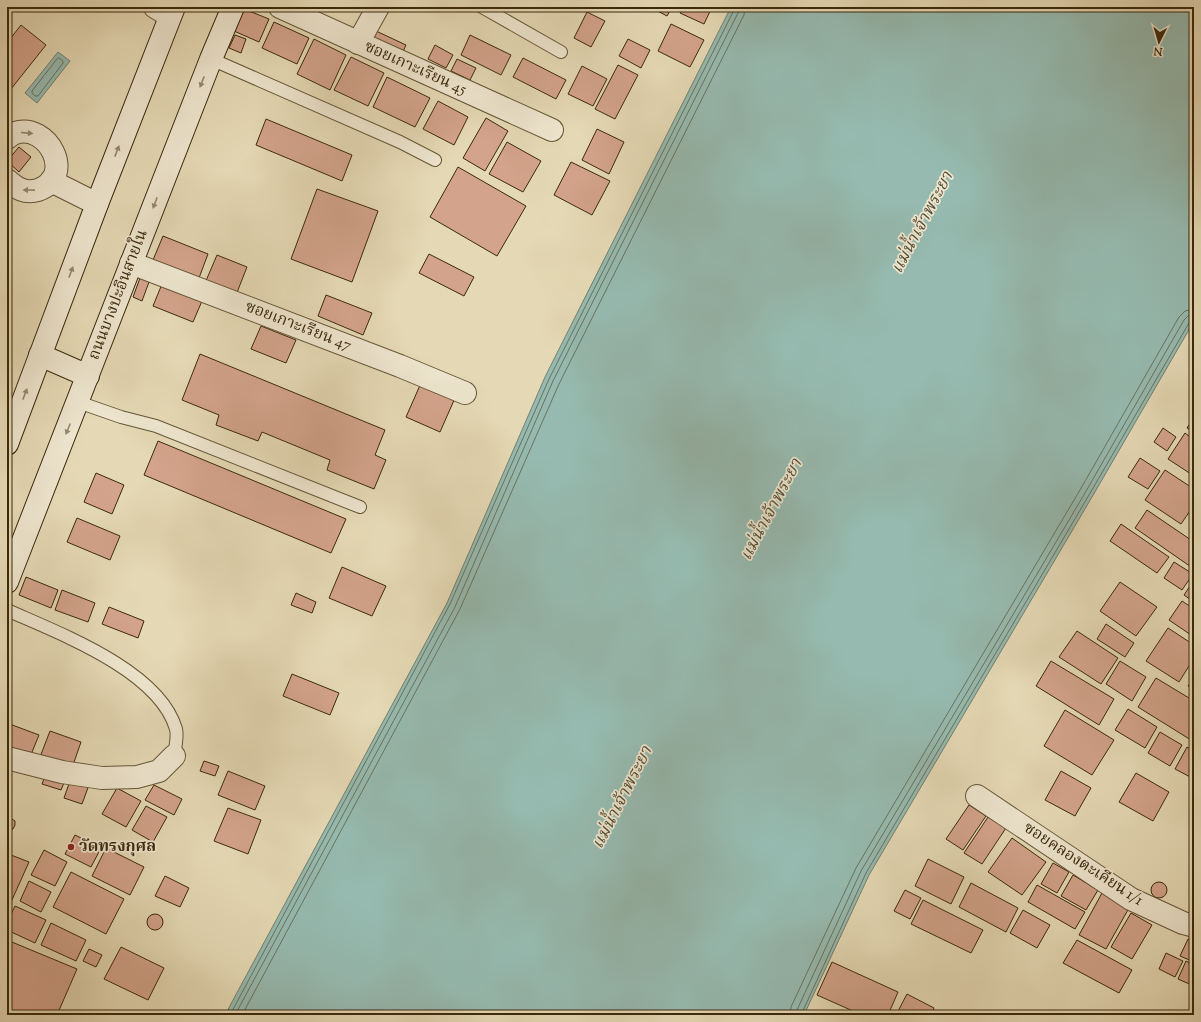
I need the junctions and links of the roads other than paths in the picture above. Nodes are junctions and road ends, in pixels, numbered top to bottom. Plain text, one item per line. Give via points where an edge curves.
1 (233, 7) edge
2 (280, 7) edge
3 (378, 7) edge
4 (482, 7) edge
5 (166, 10) edge
6 (358, 43) junction
7 (561, 52) dead end
8 (211, 59) junction
9 (552, 130) dead end
10 (7, 138) edge
11 (435, 160) dead end
12 (7, 180) edge
13 (51, 181) junction
14 (97, 204) junction
15 (131, 263) junction
16 (40, 355) junction
17 (88, 376) junction
18 (465, 393) dead end
19 (78, 402) junction
20 (7, 444) edge
21 (360, 507) dead end
22 (7, 582) edge
23 (7, 610) edge
24 (174, 756) joint
25 (7, 758) edge
26 (977, 796) dead end
27 (1194, 926) edge

1 - 8 street, ถนนบางปะอินสายใน
2 - 6 street, ซอยเกาะเรียน 45
3 - 6 street
4 - 7 lane
14 -> 5 street
6 - 9 street, ซอยเกาะเรียน 45
8 - 11 lane via 400,142
8 -> 15 street, ถนนบางปะอินสายใน
10 -> 13 street via 15,133 26,132 38,135 52,148 56,159 56,171
13 -> 12 street via 44,188 24,191
13 - 14 street
16 -> 14 street
15 - 17 street, ถนนบางปะอินสายใน
15 - 18 street, ซอยเกาะเรียน 47
16 - 17 street
20 -> 16 street
17 - 19 street, ถนนบางปะอินสายใน
19 - 21 lane via 156,426
19 -> 22 street, ถนนบางปะอินสายใน
23 - 24 lane via 90,647 135,676 164,704 176,730
24 - 25 street via 159,771 137,778 102,778 62,772
26 - 27 street, ซอยคลองตะเคียน 1/1 via 1131,899

